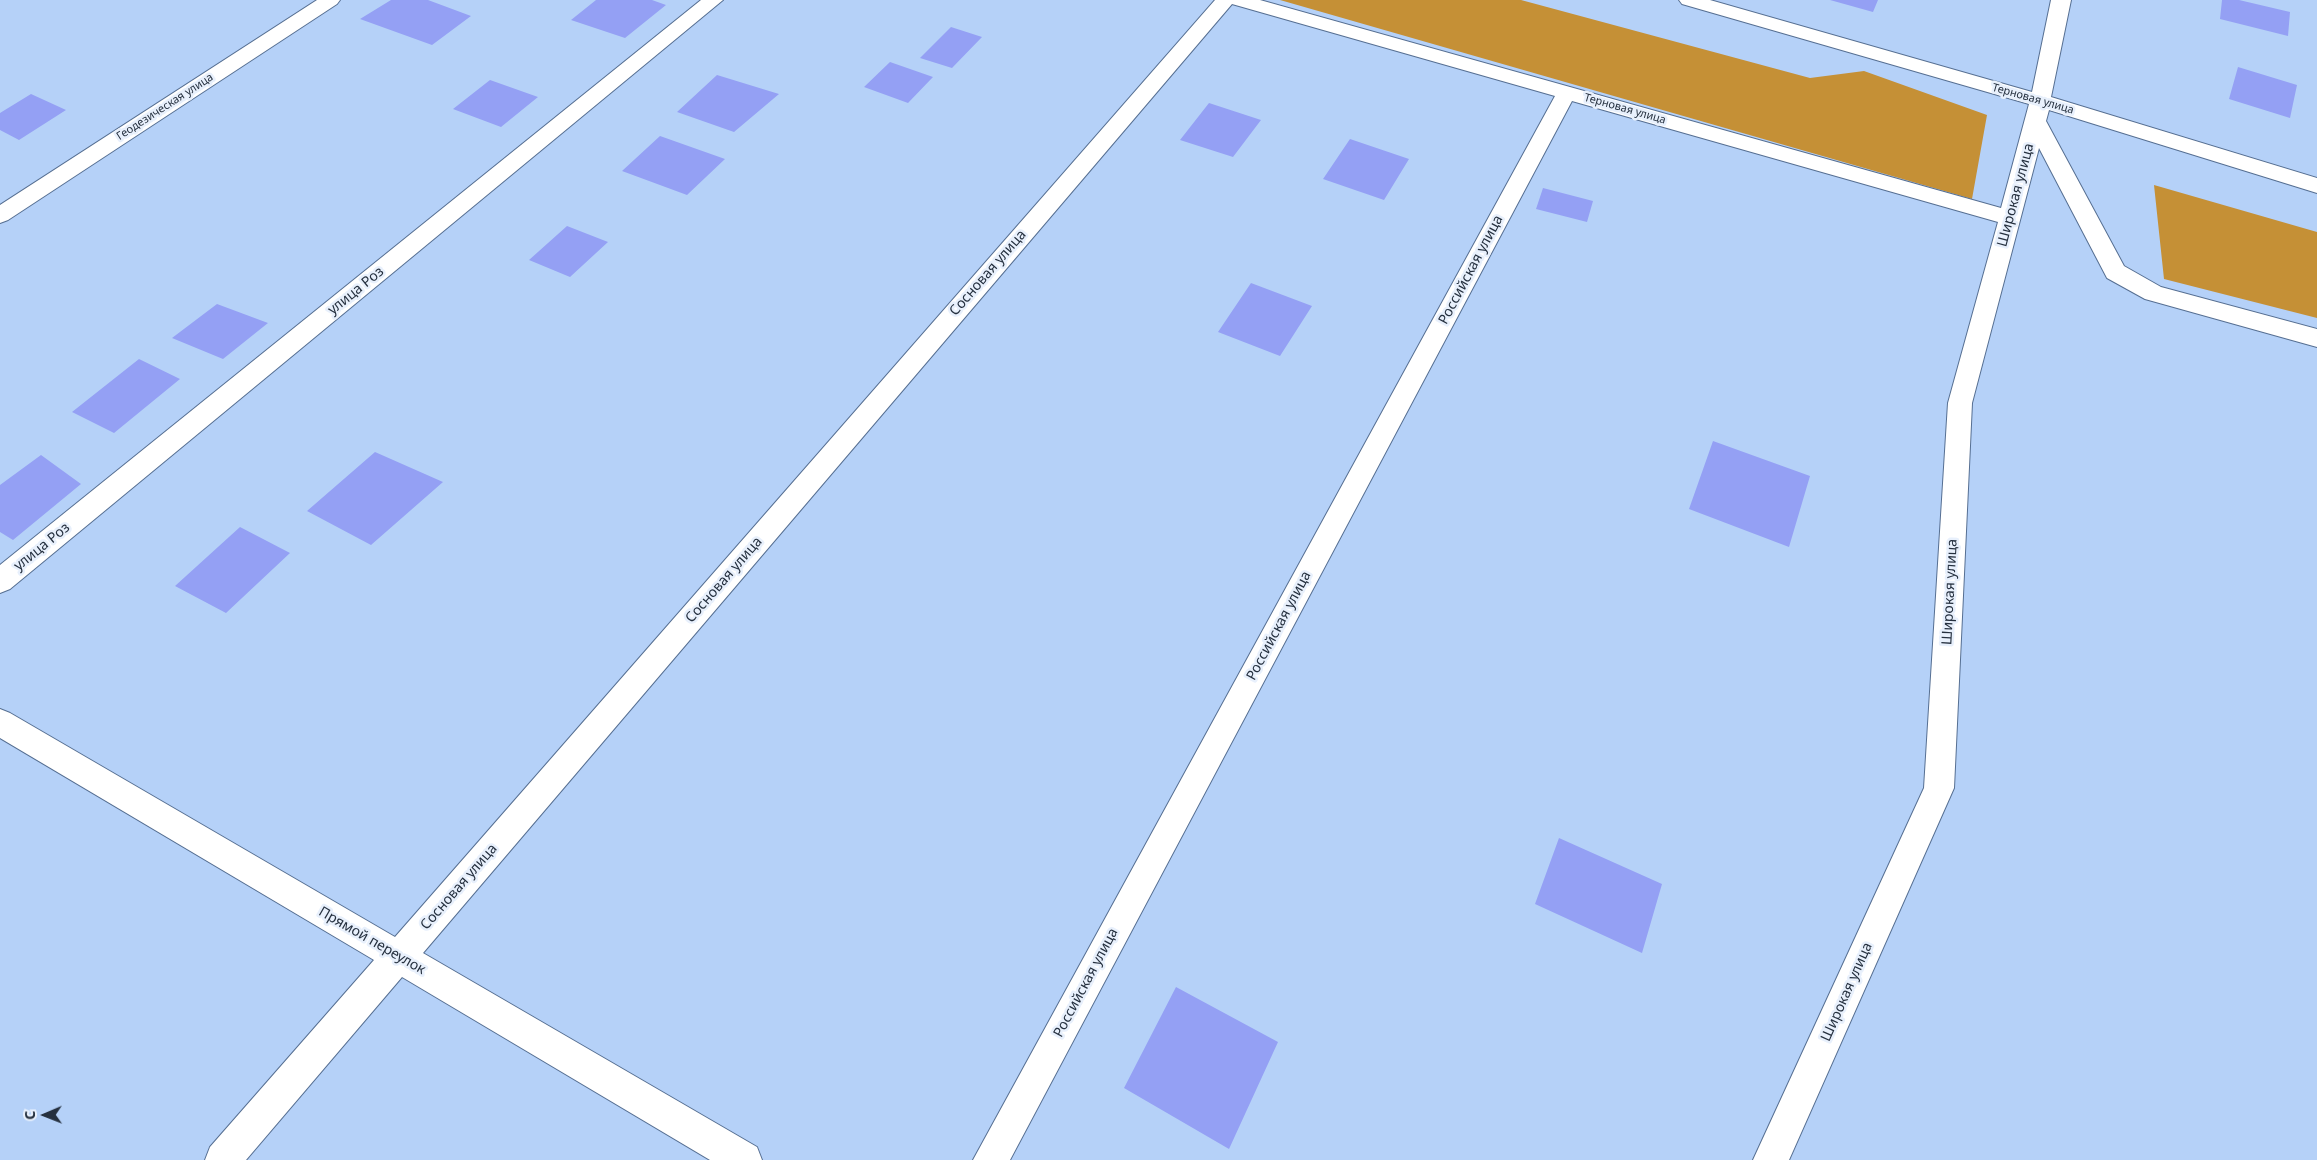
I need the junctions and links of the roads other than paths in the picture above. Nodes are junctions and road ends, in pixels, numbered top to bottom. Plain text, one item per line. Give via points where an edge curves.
1 (330, 0) edge
2 (712, 0) edge
3 (1224, 0) edge
4 (1239, 0) edge
5 (1689, 0) edge
6 (2061, 0) edge
7 (1567, 92) junction
8 (2039, 111) junction
9 (2317, 186) edge
10 (0, 215) edge
11 (2010, 218) junction
12 (2317, 338) edge
13 (0, 581) edge
14 (0, 722) edge
15 (399, 956) junction
16 (223, 1160) edge
17 (744, 1160) edge
18 (991, 1160) edge
19 (1771, 1160) edge

1 - 10 street, Геодезическая улица
2 - 13 street, улица Роз
3 - 15 street, Сосновая улица
4 - 7 street, Терновая улица
5 - 8 street, Терновая улица
6 - 8 street, Широкая улица
7 - 11 street, Терновая улица
7 - 18 street, Российская улица
8 - 9 street, Терновая улица
8 - 11 street, Широкая улица
8 - 12 street via 2115,272 2153,293
11 - 19 street, Широкая улица via 1960,403 1939,788
14 - 15 street, Прямой переулок
15 - 16 street, Сосновая улица
15 - 17 street, Прямой переулок

